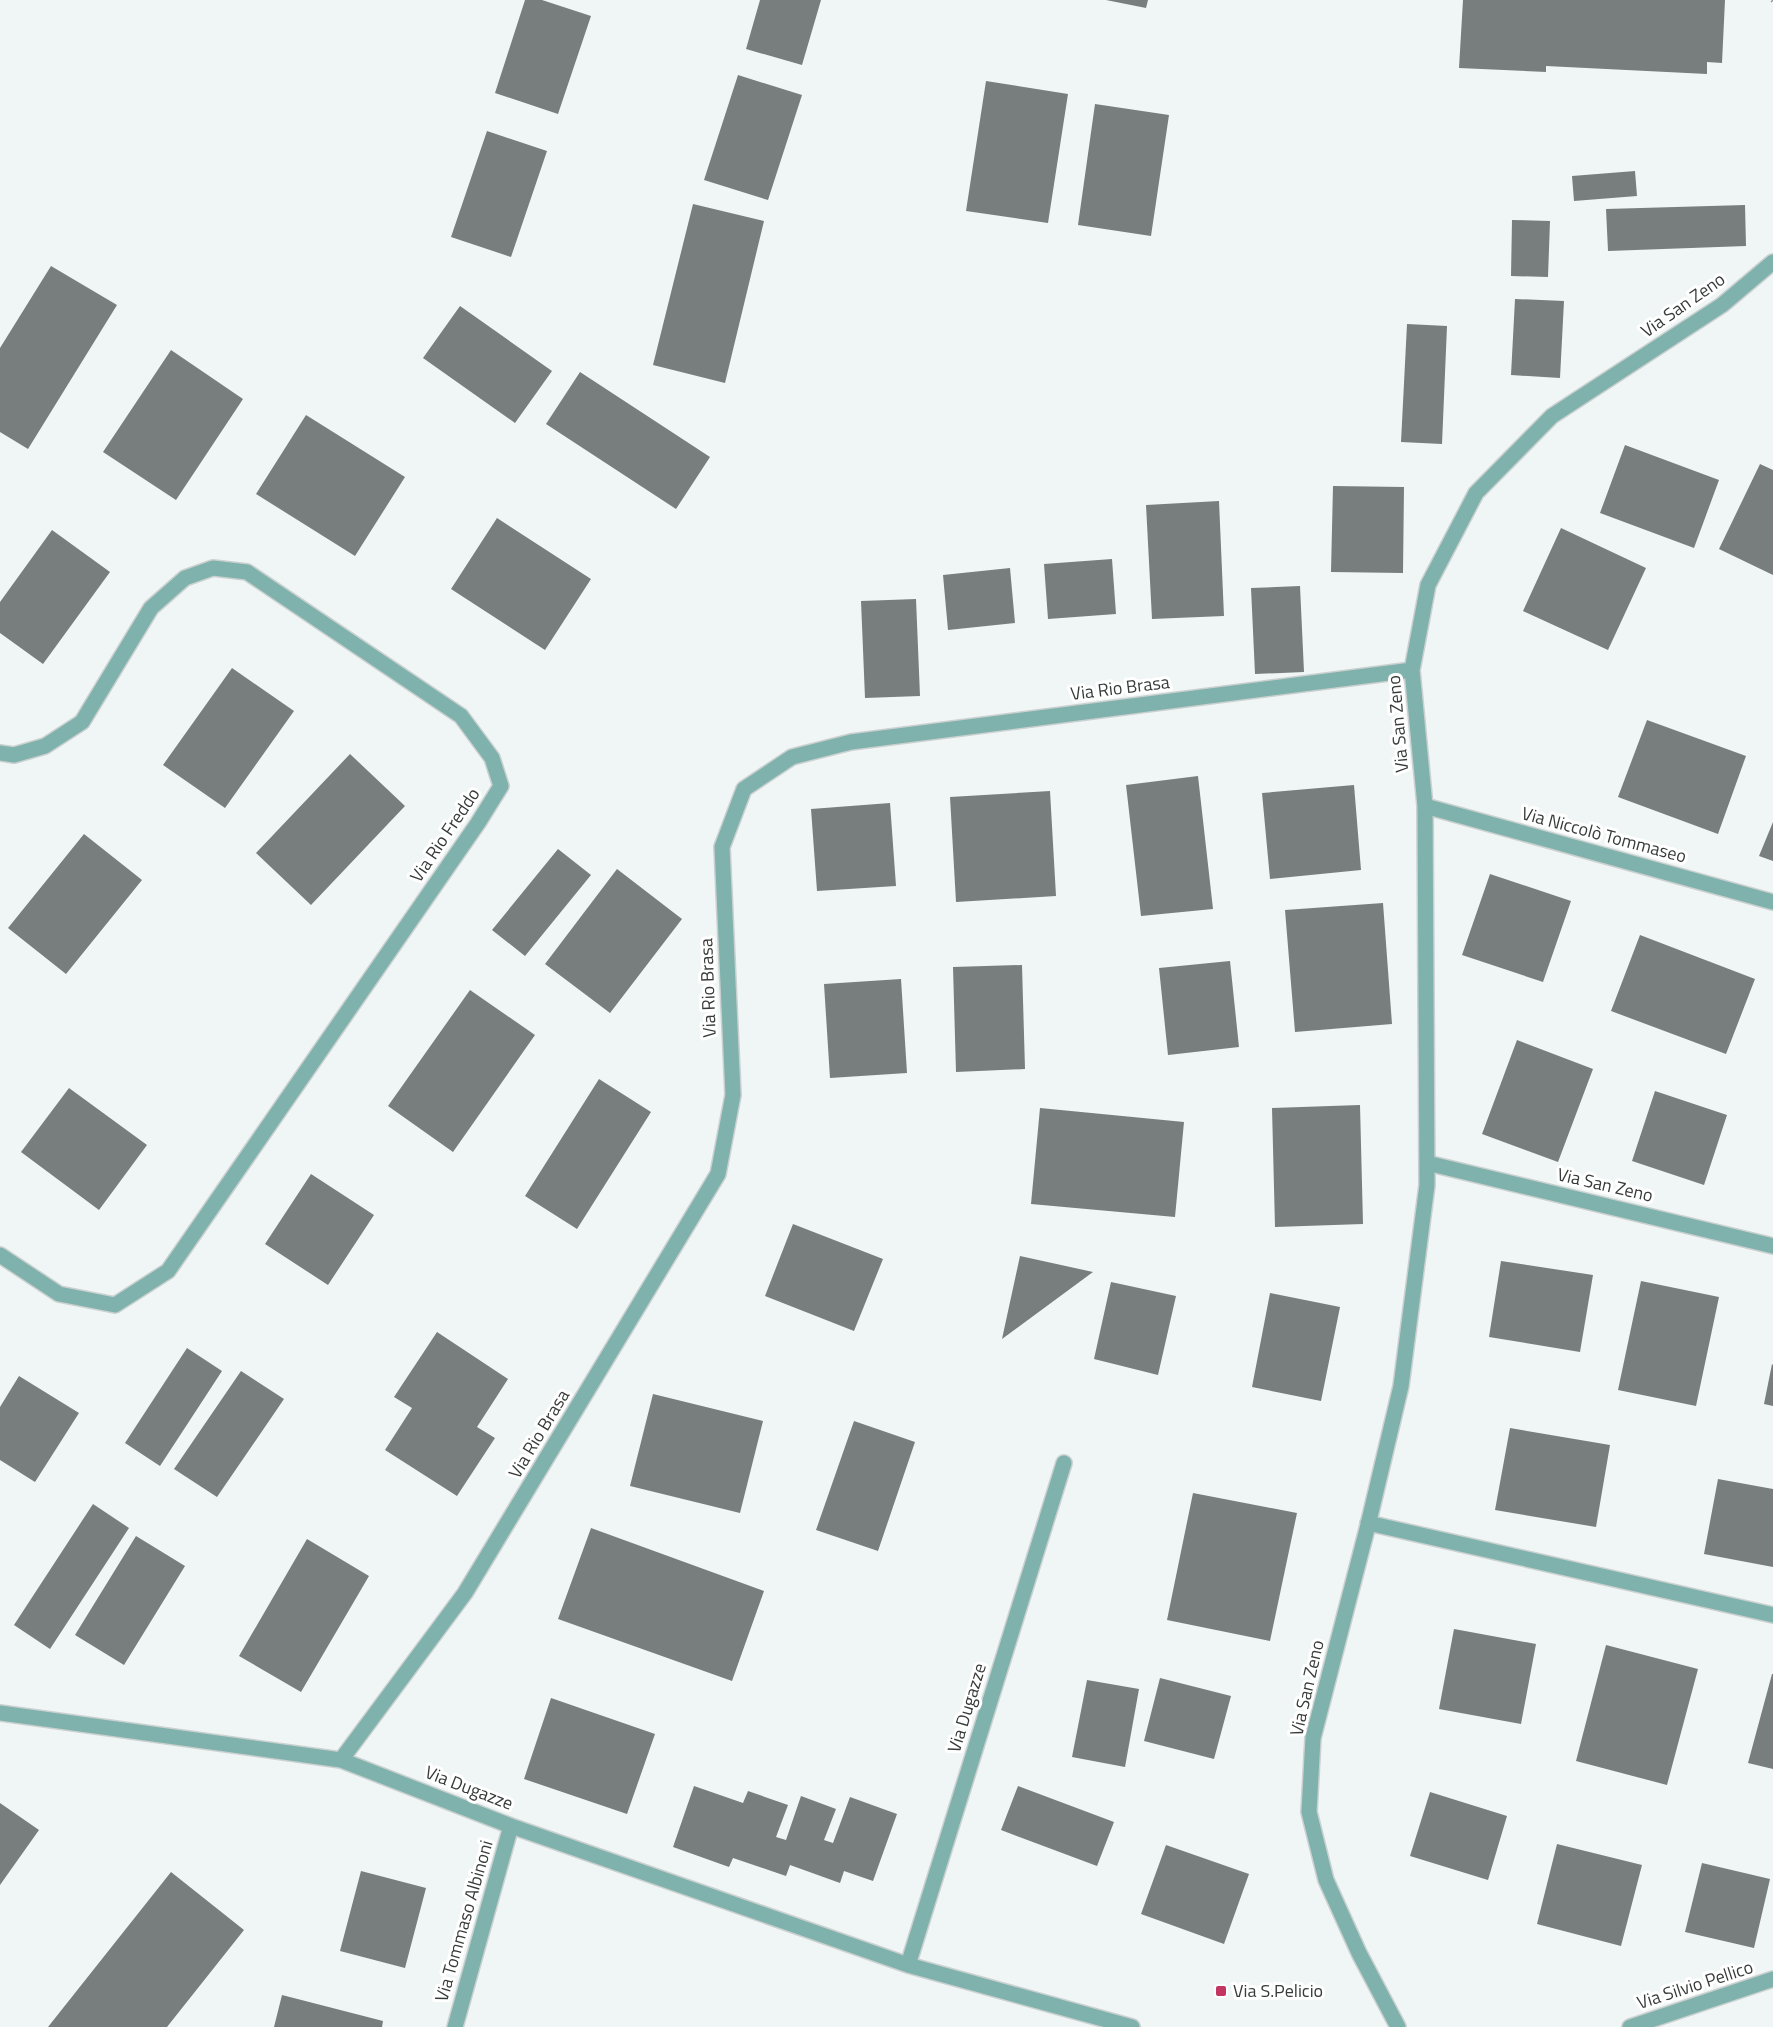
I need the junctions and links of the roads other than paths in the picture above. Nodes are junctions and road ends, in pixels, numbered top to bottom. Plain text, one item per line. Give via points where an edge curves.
1 (1773, 262) edge
2 (1412, 670) junction
3 (0, 753) edge
4 (1425, 806) junction
5 (1773, 902) edge
6 (1427, 1163) junction
7 (1773, 1246) edge
8 (0, 1255) edge
9 (1064, 1463) dead end
10 (1368, 1523) junction
11 (1773, 1615) edge
12 (0, 1713) edge
13 (341, 1760) junction
14 (511, 1826) junction
15 (908, 1965) junction
16 (1773, 1979) edge
17 (455, 2027) edge
18 (1132, 2027) edge
19 (1398, 2027) edge
20 (1630, 2027) edge

1 - 2 street, Via San Zeno via 1722,305 1552,416 1476,493 1428,585
2 - 4 street, Via San Zeno
2 - 13 street, Via Rio Brasa via 851,742 792,757 744,789 722,847 732,1095 718,1174 465,1593
3 - 8 street, Via Rio Freddo via 45,747 82,722 151,608 185,578 213,568 247,572 461,716 492,758 501,786 168,1271 115,1305 59,1294
4 - 5 street, Via Niccolò Tommaseo
4 - 6 street, Via San Zeno
6 - 7 street, Via San Zeno
6 - 10 street, Via San Zeno via 1401,1386
9 - 15 street, Via Dugazze
10 - 11 street
10 - 19 street, Via San Zeno via 1313,1738 1309,1812 1326,1880
12 - 13 street, Via Dugazze
13 - 14 street, Via Dugazze
14 - 15 street, Via Dugazze
14 - 17 street, Via Tommaso Albinoni
15 - 18 street, Via Dugazze
16 - 20 street, Via Silvio Pellico

